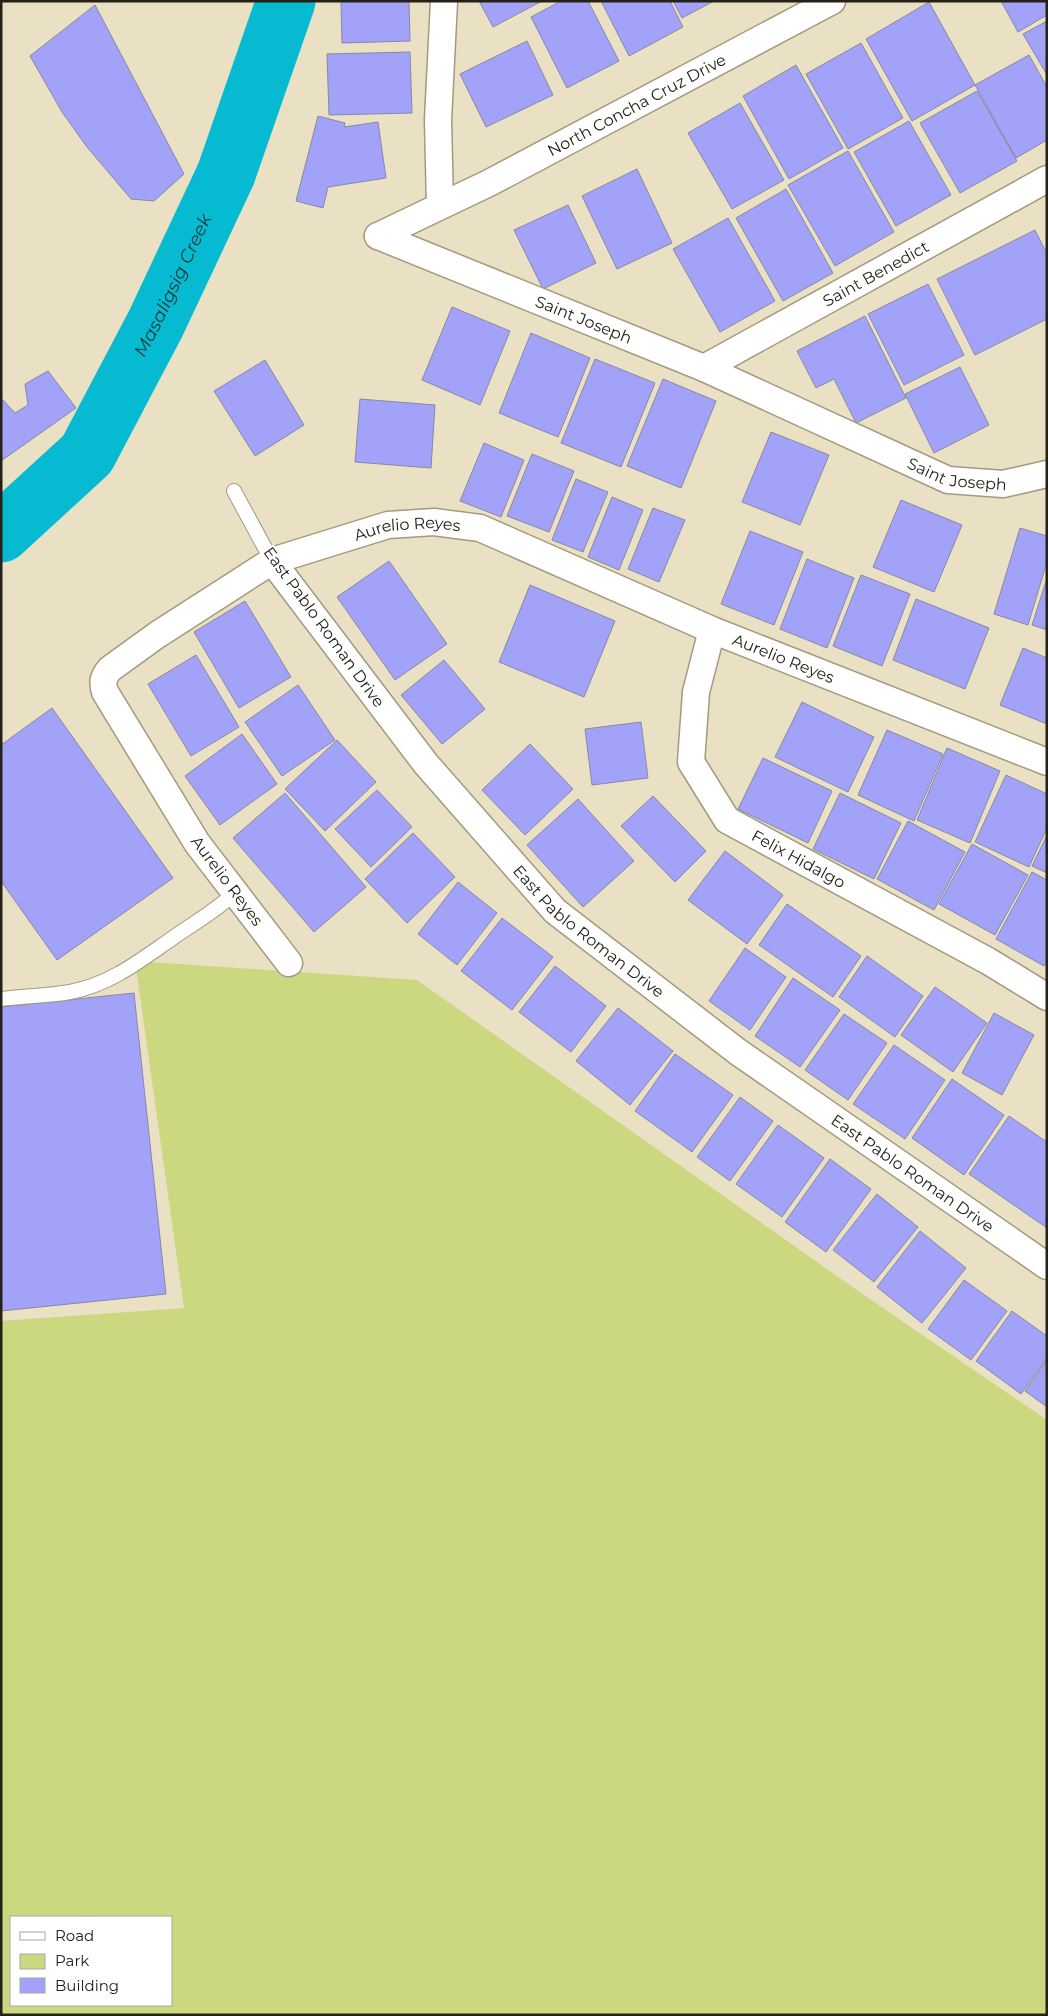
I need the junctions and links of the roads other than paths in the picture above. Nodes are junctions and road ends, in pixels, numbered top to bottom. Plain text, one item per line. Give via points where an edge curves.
1 (444, 1) edge
2 (832, 1) edge
3 (1047, 179) edge
4 (440, 206) junction
5 (704, 368) junction
6 (1047, 474) edge
7 (234, 492) dead end
8 (272, 560) junction
9 (712, 630) junction
10 (1047, 762) edge
11 (235, 893) junction
12 (289, 963) dead end
13 (1047, 997) edge
14 (1, 999) edge
15 (1047, 1266) edge

1 - 4 street via 438,120
2 - 4 street, North Concha Cruz Drive
3 - 5 street, Saint Benedict
4 - 5 street, Saint Joseph via 378,236
5 - 6 street, Saint Joseph via 948,480 1003,484
7 - 8 lane, East Pablo Roman Drive
8 - 9 street, Aurelio Reyes via 388,525 434,522 480,528
8 - 11 street, Aurelio Reyes via 110,669 103,684 197,843
8 - 15 street, East Pablo Roman Drive via 426,764 555,911 738,1052
9 - 10 street, Aurelio Reyes
9 - 13 street, Felix Hidalgo via 696,692 691,762 727,820 988,961
11 - 12 street, Aurelio Reyes
11 - 14 lane via 212,914 111,979 70,992

